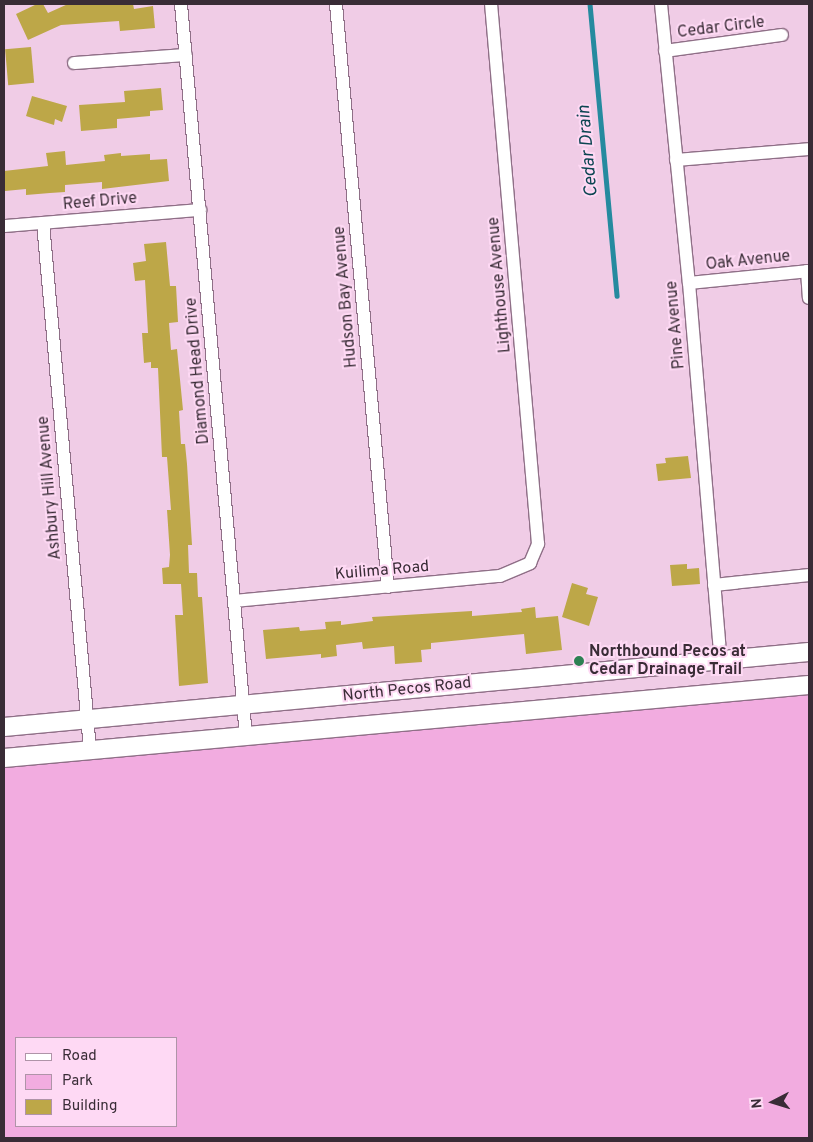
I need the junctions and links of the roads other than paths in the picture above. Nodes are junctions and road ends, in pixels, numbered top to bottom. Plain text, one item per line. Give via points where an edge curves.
1 (182, 4) edge
2 (336, 4) edge
3 (492, 4) edge
4 (661, 4) edge
5 (782, 35) dead end
6 (665, 51) junction
7 (186, 55) junction
8 (74, 63) dead end
9 (809, 149) edge
10 (676, 160) junction
11 (200, 210) junction
12 (43, 222) junction
13 (4, 226) edge
14 (808, 271) edge
15 (689, 283) junction
16 (809, 298) edge
17 (530, 562) joint
18 (809, 574) edge
19 (714, 585) junction
20 (388, 587) junction
21 (234, 601) junction
22 (719, 644) dead end
23 (809, 652) edge
24 (809, 685) edge
25 (243, 707) junction
26 (88, 720) junction
27 (4, 727) edge
28 (246, 736) junction
29 (90, 750) junction
30 (4, 758) edge

1 - 7 street, Diamond Head Drive
2 - 20 street, Hudson Bay Avenue
3 - 17 street, Lighthouse Avenue via 538,544
4 - 6 street, Pine Avenue
5 - 6 street, Cedar Circle
6 - 10 street, Pine Avenue
7 - 8 street
7 - 11 street, Diamond Head Drive
9 - 10 street
10 - 15 street, Pine Avenue
11 - 12 street, Reef Drive
11 - 21 street, Diamond Head Drive
12 - 13 street, Reef Drive
12 - 26 street, Ashbury Hill Avenue
14 - 15 street, Oak Avenue
14 - 16 street
15 - 19 street, Pine Avenue
17 - 20 street, Kuilima Road via 500,576
18 - 19 street
19 - 22 street, Pine Avenue
20 - 21 street, Kuilima Road
21 - 25 street, Diamond Head Drive
23 - 25 main road, North Pecos Road
24 - 28 main road, North Pecos Road
25 - 26 main road, North Pecos Road
25 - 28 street, Diamond Head Drive
26 - 27 main road, North Pecos Road
26 - 29 street, Ashbury Hill Avenue
28 - 29 main road, North Pecos Road
29 - 30 main road, North Pecos Road

